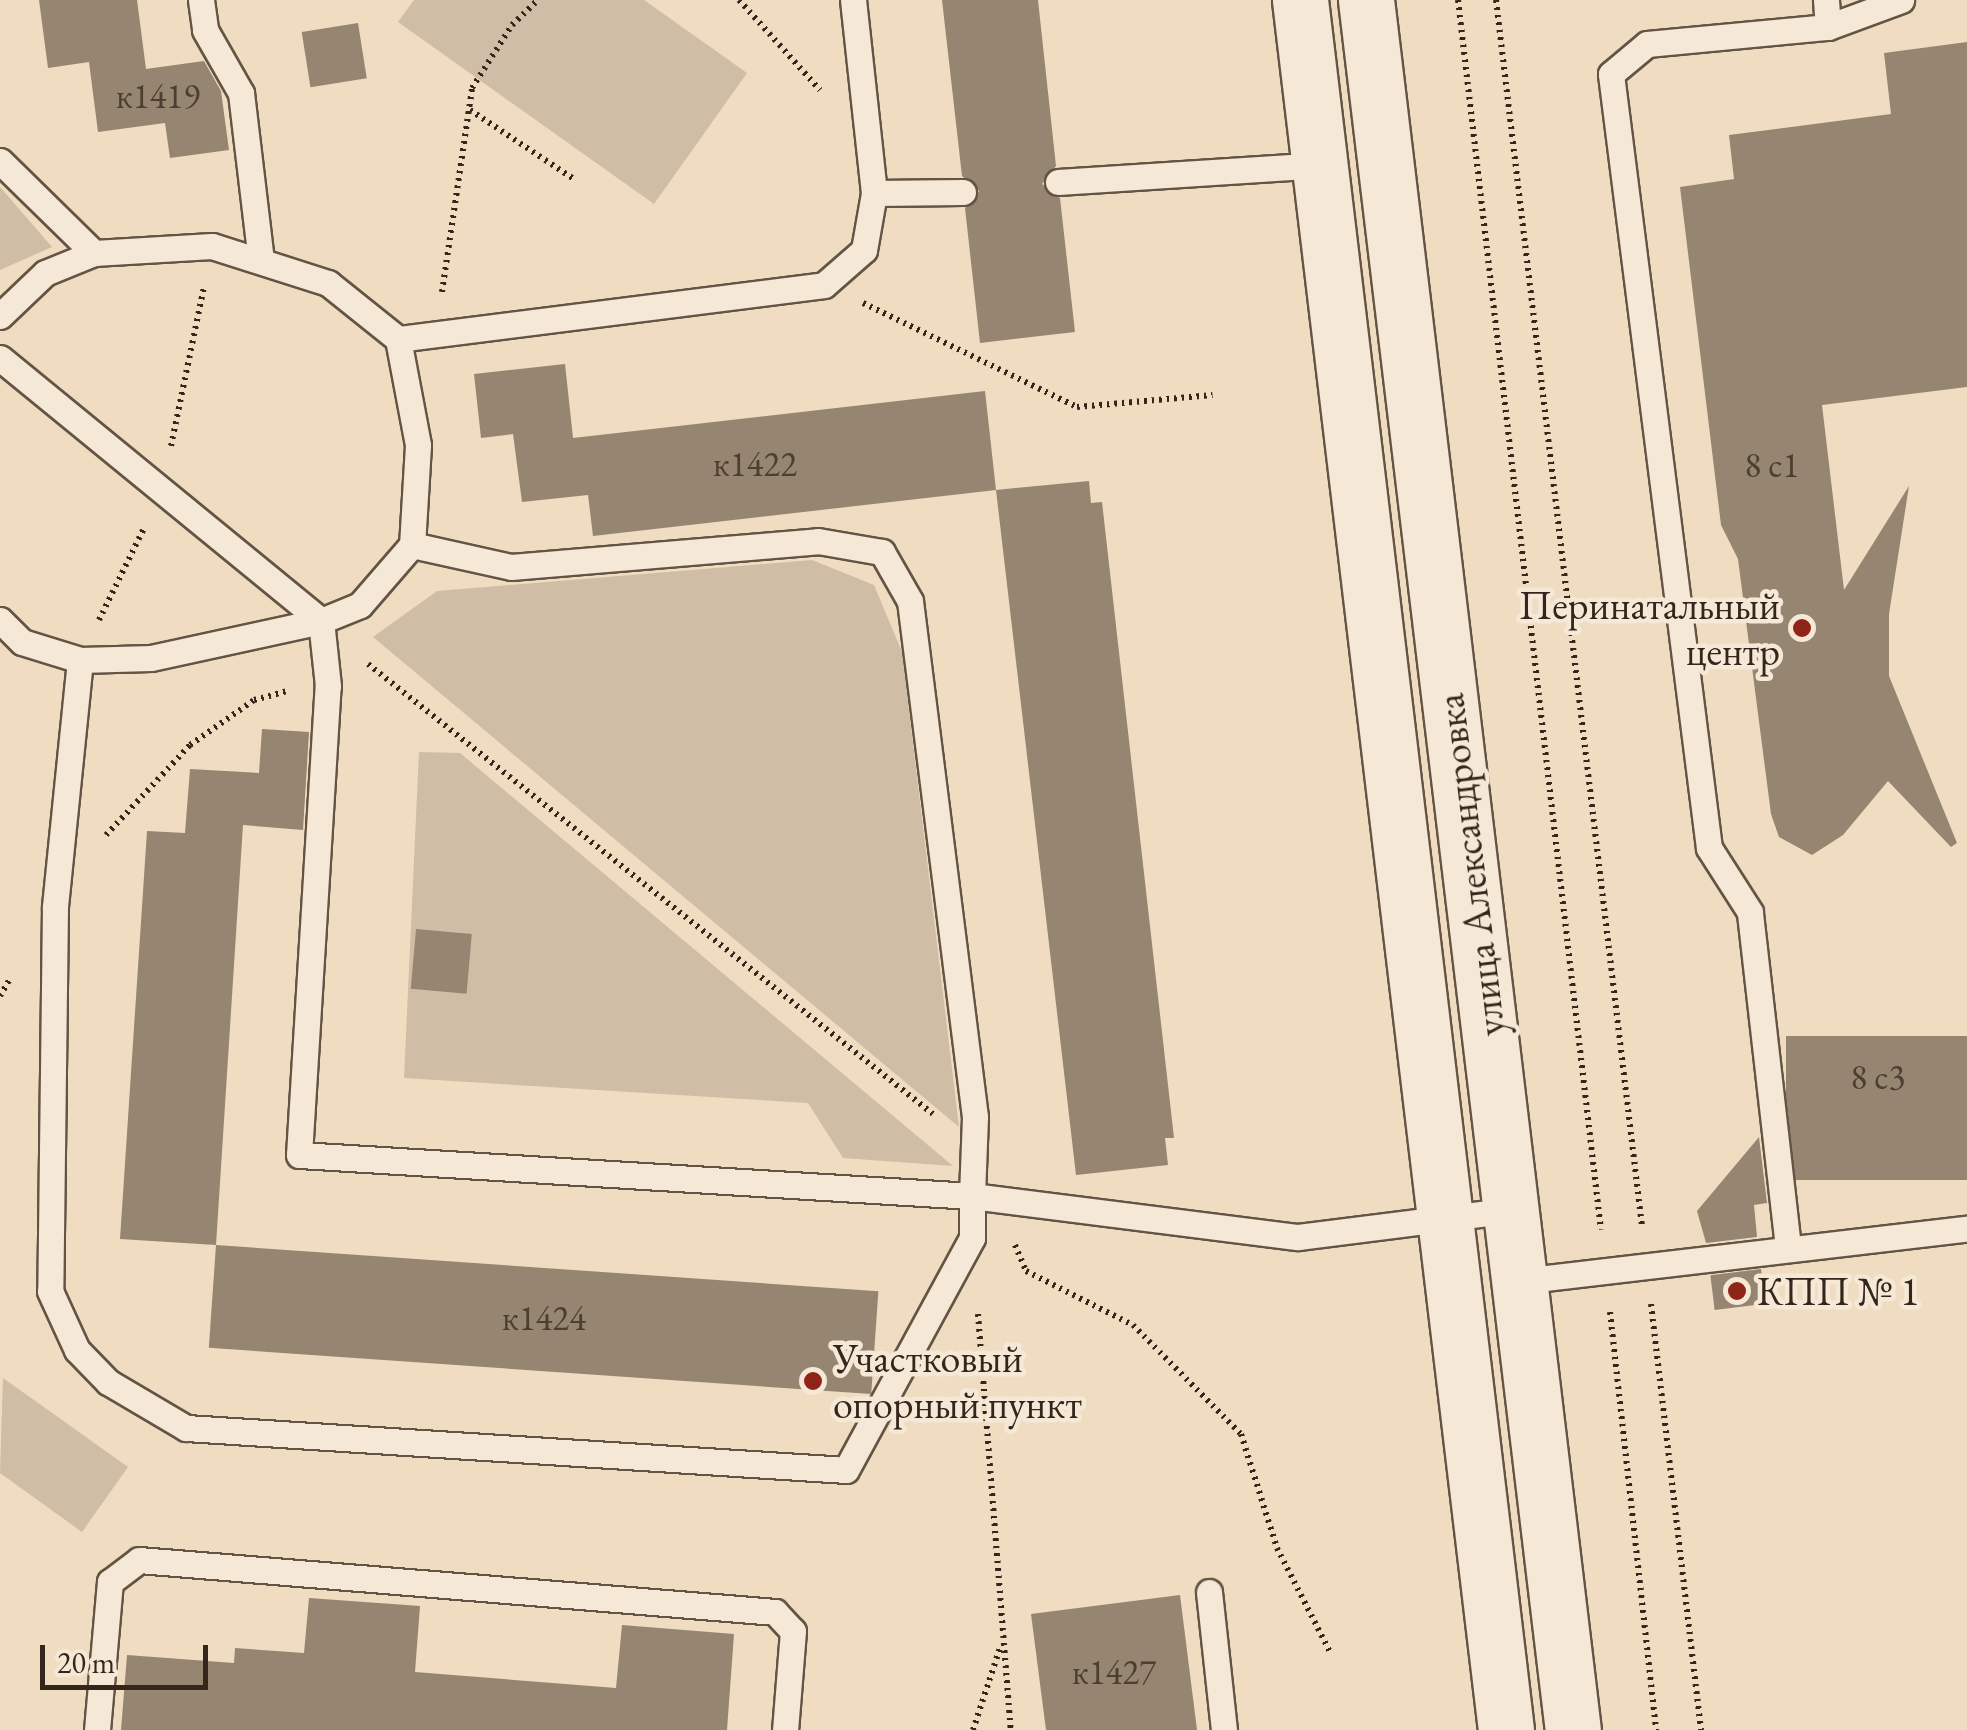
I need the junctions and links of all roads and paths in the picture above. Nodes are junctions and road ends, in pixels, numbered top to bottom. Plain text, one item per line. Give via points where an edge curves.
1 (201, 0) edge
2 (538, 0) edge
3 (739, 0) edge
4 (853, 0) edge
5 (1300, 0) edge
6 (1366, 0) edge
7 (1458, 0) edge
8 (1496, 0) edge
9 (1826, 0) edge
10 (1901, 0) edge
11 (1828, 27) junction
12 (470, 110) junction
13 (868, 142) junction
14 (0, 161) edge
15 (1321, 165) junction
16 (574, 179) dead end
17 (1058, 182) dead end
18 (964, 192) dead end
19 (874, 194) junction
20 (94, 253) junction
21 (261, 261) junction
22 (824, 285) junction
23 (0, 316) edge
24 (437, 333) junction
25 (398, 339) junction
26 (0, 358) edge
27 (1212, 395) dead end
28 (412, 545) junction
29 (0, 620) edge
30 (321, 621) junction
31 (80, 660) junction
32 (328, 686) junction
33 (394, 688) junction
34 (55, 906) junction
35 (974, 1153) junction
36 (983, 1198) junction
37 (1512, 1210) junction
38 (1446, 1218) junction
39 (1967, 1229) edge
40 (972, 1238) junction
41 (1788, 1248) junction
42 (1646, 1266) junction
43 (1605, 1270) junction
44 (1521, 1281) junction
45 (1209, 1592) dead end
46 (1002, 1642) junction
47 (1330, 1652) dead end
48 (97, 1730) edge
49 (785, 1730) edge
50 (973, 1730) edge
51 (1011, 1730) edge
52 (1224, 1730) edge
53 (1506, 1730) edge
54 (1573, 1730) edge
55 (1656, 1730) edge
56 (1701, 1730) edge

1 - 21 lane via 205,30 241,93
2 - 12 path via 512,25 472,88
3 - 13 path
4 - 13 lane
5 - 15 main road, улица Александровка
6 - 37 main road, улица Александровка
7 - 43 path
8 - 42 path
9 - 11 lane
10 - 11 lane
11 - 41 lane via 1647,44 1611,74 1709,848 1750,912
12 - 16 path
12 - 24 path
13 - 19 lane
14 - 20 lane
15 - 17 lane
15 - 38 main road, улица Александровка
18 - 19 lane
19 - 22 lane via 864,250
20 - 21 lane via 212,246
20 - 23 lane via 45,273
21 - 25 lane via 328,283
22 - 24 lane
22 - 27 path via 1077,407
24 - 25 lane
25 - 28 lane via 418,445
26 - 30 lane
28 - 30 lane via 360,605
28 - 35 lane via 512,568 818,542 882,552 910,600
29 - 31 lane via 22,642
30 - 31 lane via 151,658
30 - 32 lane
30 - 33 path
31 - 34 lane
32 - 33 path
32 - 34 path via 254,700 190,745 99,842
32 - 36 lane via 299,1155
33 - 35 path
34 - 40 lane via 50,1291 77,1350 108,1382 186,1428 846,1470
35 - 36 lane
36 - 38 lane via 1298,1238
36 - 40 lane
36 - 47 path via 1026,1271 1133,1326 1241,1434 1276,1548
37 - 38 lane
37 - 44 main road, улица Александровка
38 - 53 main road, улица Александровка
39 - 41 lane
40 - 46 path
41 - 42 lane
42 - 43 lane
42 - 56 path
43 - 44 lane
43 - 55 path
44 - 54 main road, улица Александровка
45 - 52 lane
46 - 50 path
46 - 51 path
48 - 49 lane via 110,1582 139,1560 775,1612 793,1632

